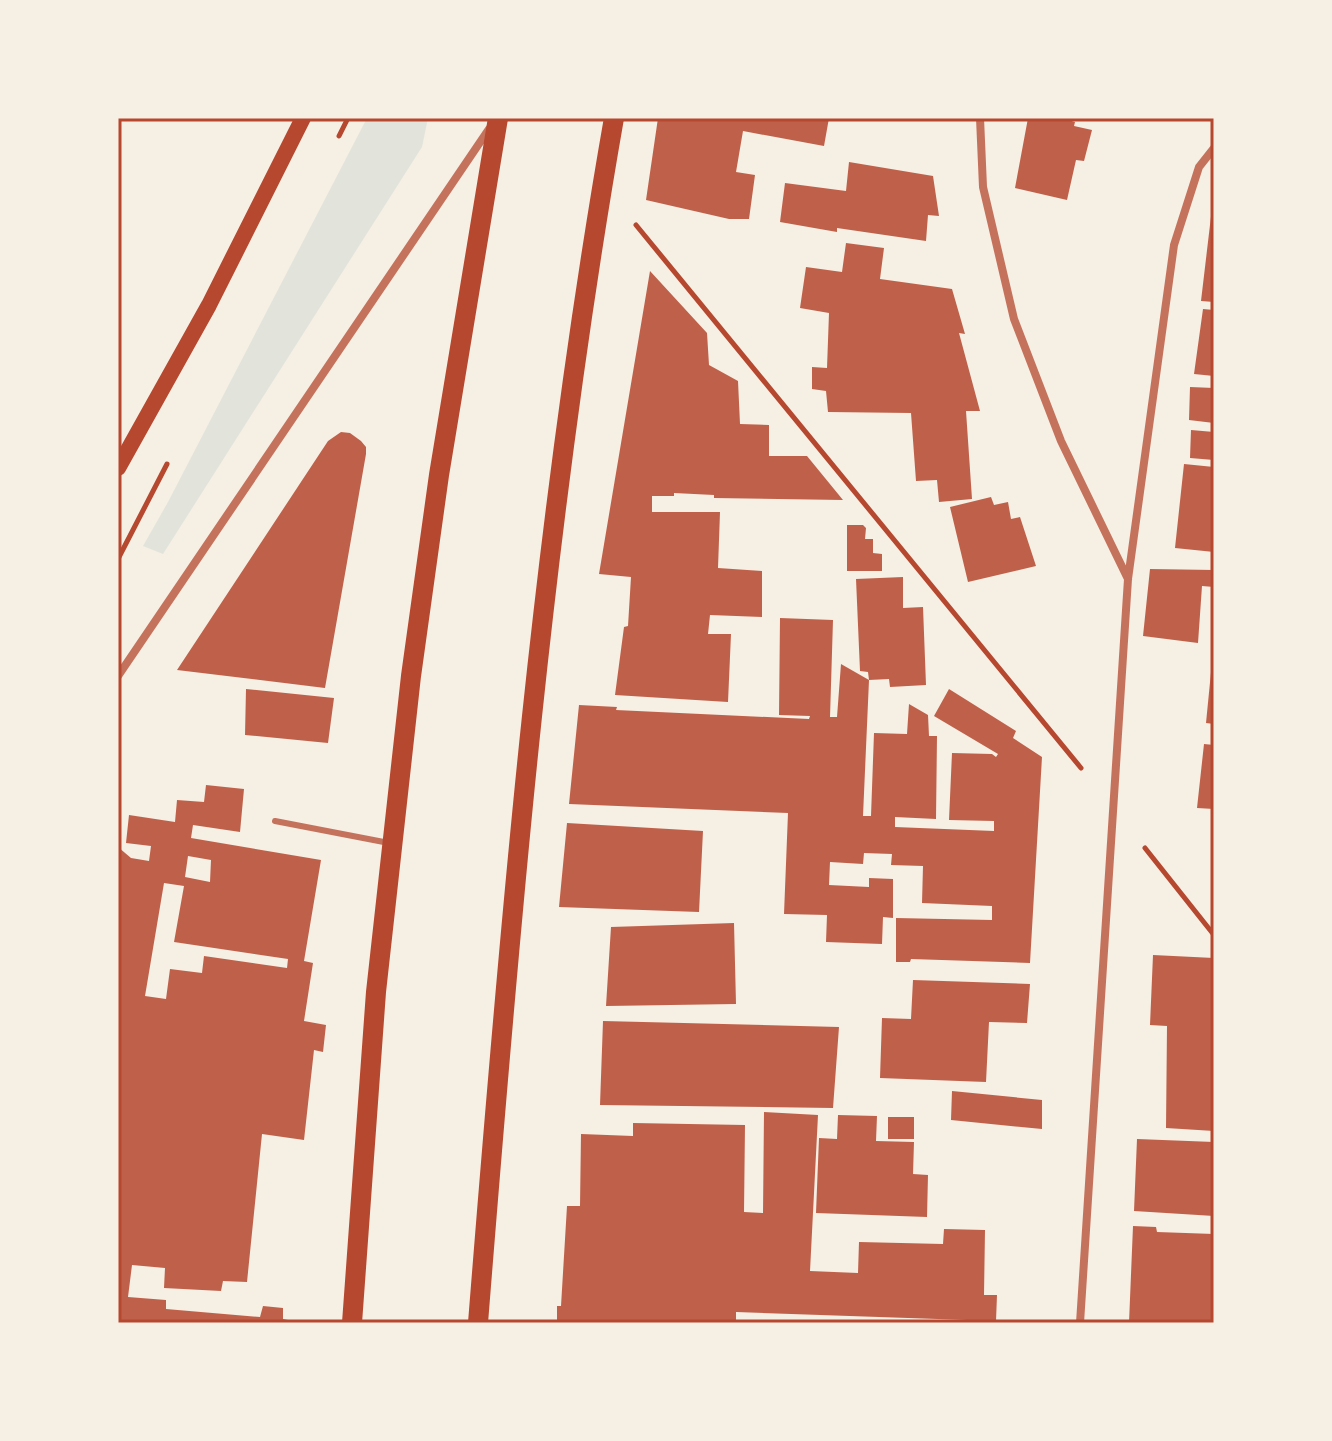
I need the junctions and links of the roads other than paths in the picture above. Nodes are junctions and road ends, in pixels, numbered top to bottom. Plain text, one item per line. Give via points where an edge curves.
1 (303, 118) edge
2 (497, 118) edge
3 (614, 118) edge
4 (980, 118) edge
5 (1214, 148) edge
6 (118, 468) edge
7 (1128, 579) junction
8 (118, 676) edge
9 (275, 821) dead end
10 (392, 844) junction
11 (352, 1323) edge
12 (478, 1323) edge
13 (1080, 1323) edge

1 - 6 main road via 216,292
2 - 8 street
2 - 10 main road via 439,475
3 - 12 main road via 544,601
4 - 7 street via 983,187 1014,319 1061,441
5 - 7 street via 1199,167 1174,245
7 - 13 street
9 - 10 lane
10 - 11 main road

